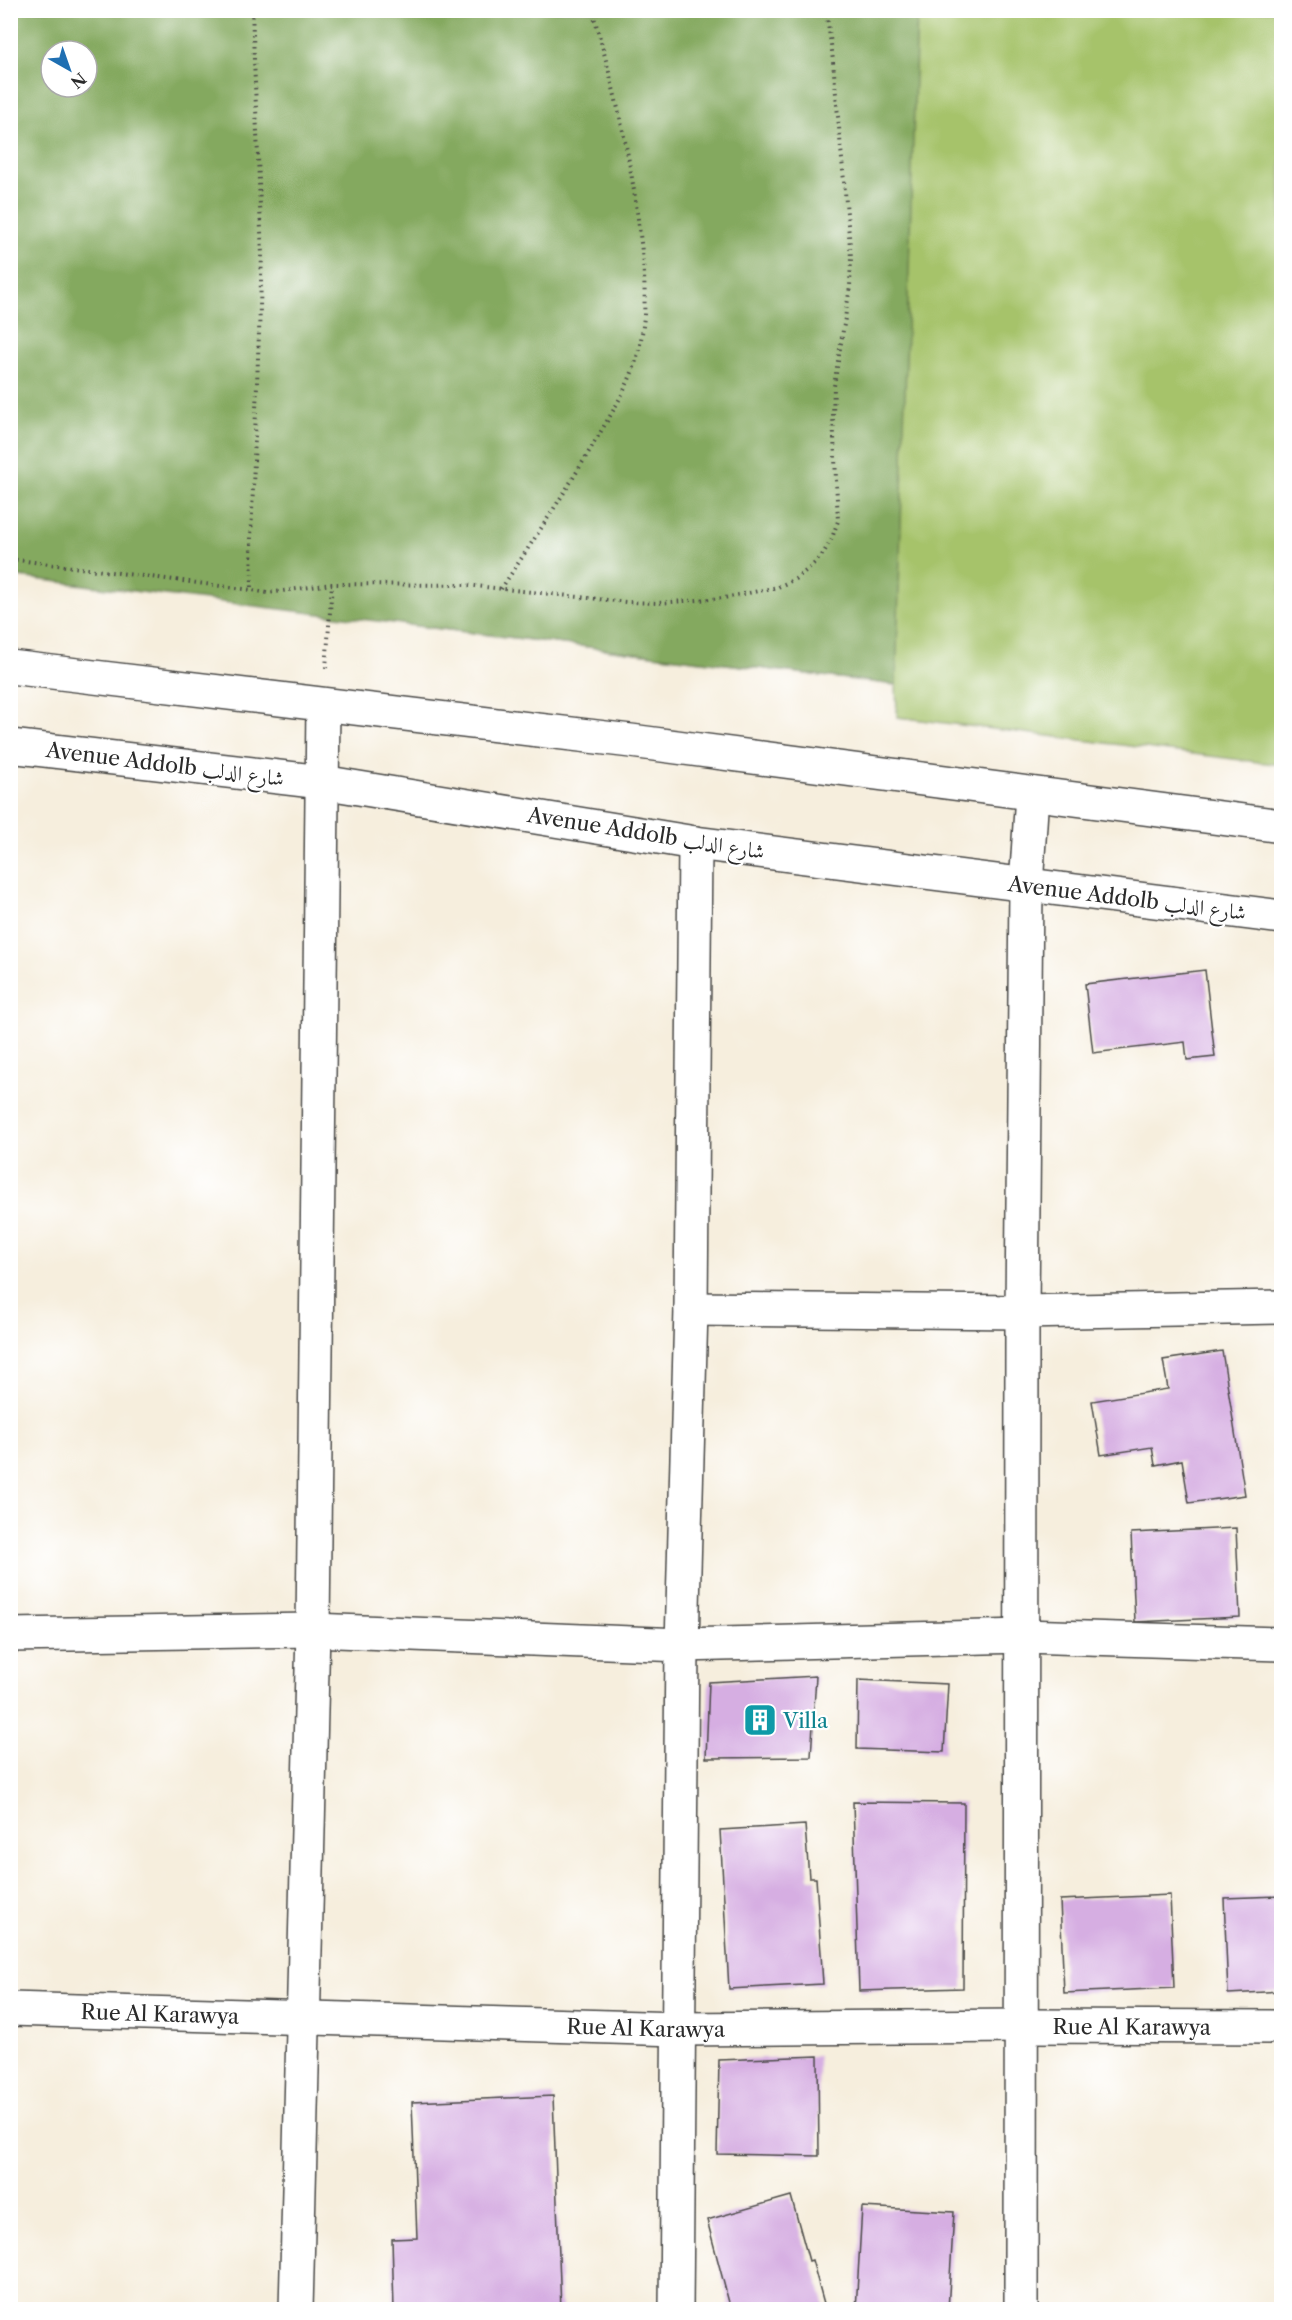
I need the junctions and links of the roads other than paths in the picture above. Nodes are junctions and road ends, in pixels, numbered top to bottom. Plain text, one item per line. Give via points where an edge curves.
1 (10, 667) edge
2 (322, 705) junction
3 (10, 746) edge
4 (322, 782) junction
5 (1032, 794) junction
6 (1281, 826) edge
7 (695, 843) junction
8 (1026, 886) junction
9 (1281, 917) edge
10 (1281, 1307) edge
11 (691, 1309) junction
12 (1022, 1312) junction
13 (314, 1630) junction
14 (10, 1635) edge
15 (1023, 1636) junction
16 (1281, 1644) edge
17 (682, 1645) junction
18 (10, 2009) edge
19 (303, 2017) junction
20 (1022, 2026) junction
21 (1281, 2027) edge
22 (678, 2029) junction
23 (296, 2310) edge
24 (676, 2310) edge
25 (1021, 2310) edge

1 - 2 street
2 - 4 street
2 - 5 street
3 - 4 street, Avenue Addolb شارع الدلب
4 - 7 street, Avenue Addolb شارع الدلب
4 - 13 street
5 - 6 street
5 - 8 street
7 - 8 street, Avenue Addolb شارع الدلب
7 - 11 street
8 - 9 street, Avenue Addolb شارع الدلب
8 - 12 street
10 - 12 street
11 - 12 street
11 - 17 street
12 - 15 street
13 - 14 street
13 - 17 street
13 - 19 street
15 - 16 street
15 - 17 street
15 - 20 street
17 - 22 street
18 - 19 street, Rue Al Karawya
19 - 22 street, Rue Al Karawya
19 - 23 street
20 - 21 street, Rue Al Karawya
20 - 22 street, Rue Al Karawya
20 - 25 street
22 - 24 street

